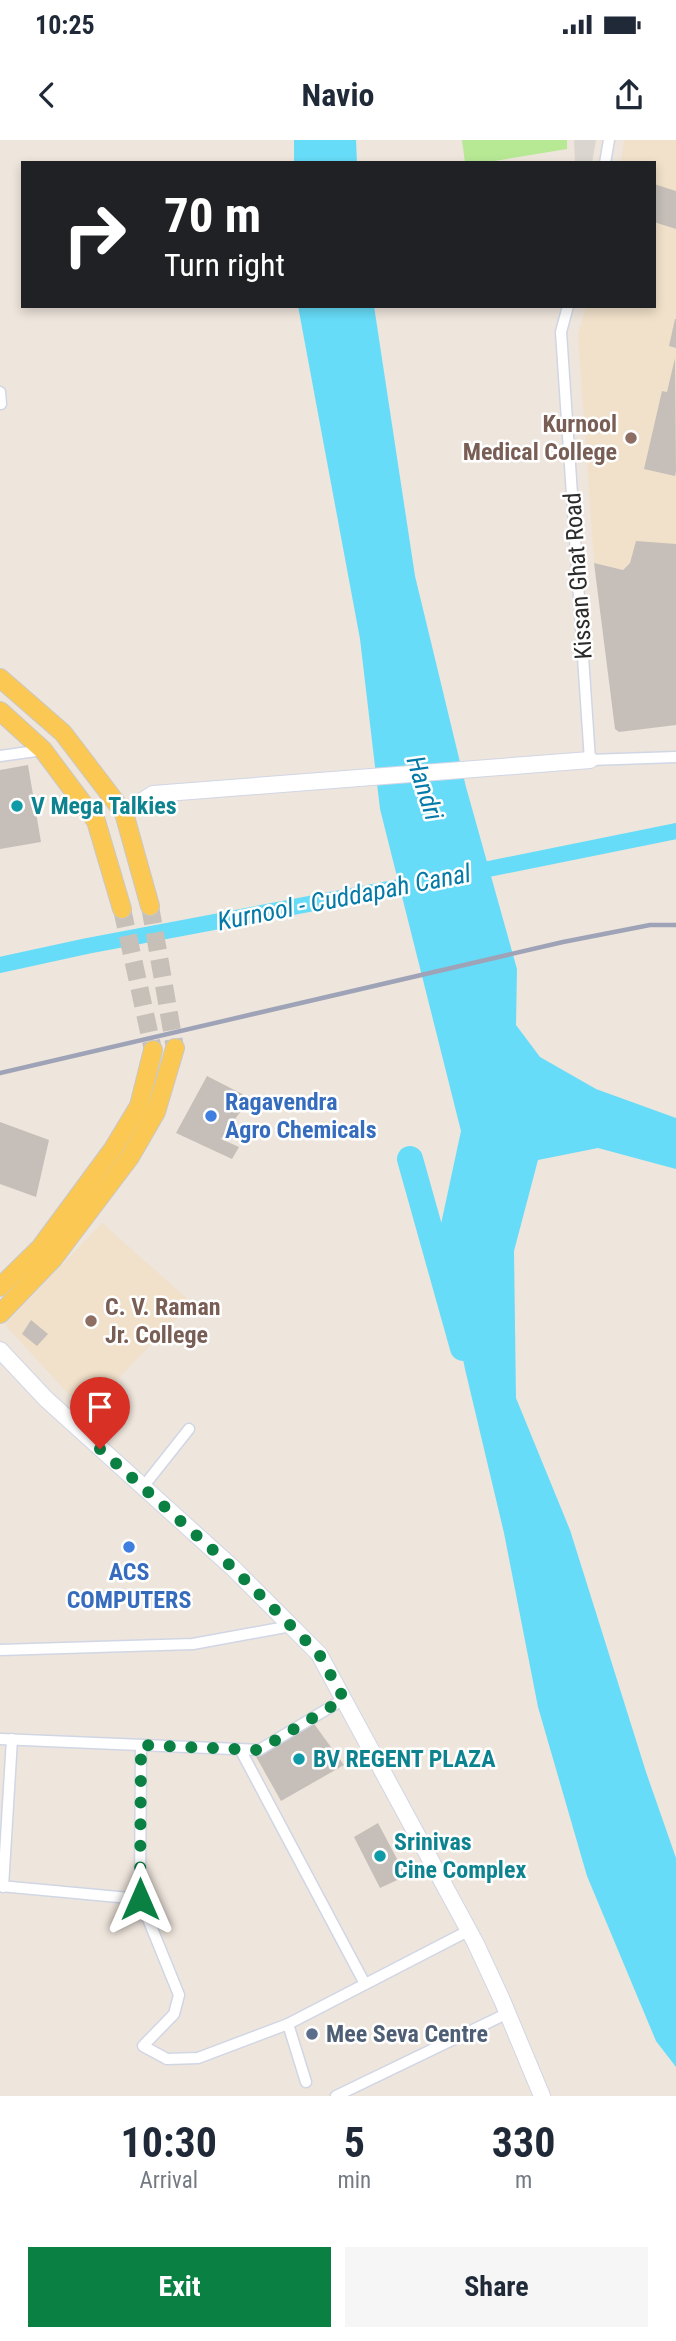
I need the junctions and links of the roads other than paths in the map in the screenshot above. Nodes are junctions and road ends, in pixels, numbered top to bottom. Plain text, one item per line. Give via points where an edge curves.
1 (609, 140) edge
2 (605, 161) edge
3 (567, 308) edge
4 (0, 392) edge
5 (1, 404) edge
6 (0, 678) edge
7 (0, 711) edge
8 (43, 750) junction
9 (0, 756) edge
10 (676, 757) edge
11 (590, 760) junction
12 (124, 813) junction
13 (150, 906) tunnel mouth
14 (122, 909) tunnel mouth
15 (175, 1048) tunnel mouth
16 (153, 1050) tunnel mouth
17 (0, 1287) edge
18 (0, 1314) edge
19 (0, 1350) edge
20 (189, 1429) dead end
21 (143, 1487) junction
22 (291, 1626) junction
23 (0, 1650) edge
24 (344, 1699) junction
25 (6, 1739) edge
26 (141, 1745) junction
27 (240, 1749) junction
28 (1, 1886) edge
29 (140, 1899) junction
30 (468, 1931) junction
31 (365, 1984) junction
32 (508, 2013) junction
33 (288, 2024) junction
34 (306, 2082) dead end
35 (336, 2096) edge
36 (542, 2096) edge

1 - 2 street
3 - 11 street, Kissan Ghat Road via 561,332
4 - 5 street
6 - 12 main road via 63,733
7 - 8 main road
8 - 9 street
8 - 14 main road via 96,821
10 - 11 street
11 - 12 main road via 153,794
12 - 13 main road
15 - 18 main road via 156,1112 130,1157 53,1259
16 - 17 main road via 139,1105 113,1149 40,1248
19 - 21 main road via 46,1399
20 - 21 street
21 - 22 main road
22 - 23 street via 193,1644
22 - 24 main road via 319,1654
24 - 27 street via 259,1750
24 - 30 main road
25 - 26 street
25 - 28 street
26 - 27 street
26 - 29 street
27 - 31 street
28 - 29 street
29 - 33 street via 179,1995 174,2014 143,2046 167,2059 198,2058
30 - 31 street
30 - 32 main road
31 - 33 street
32 - 35 street
32 - 36 main road
33 - 34 street

